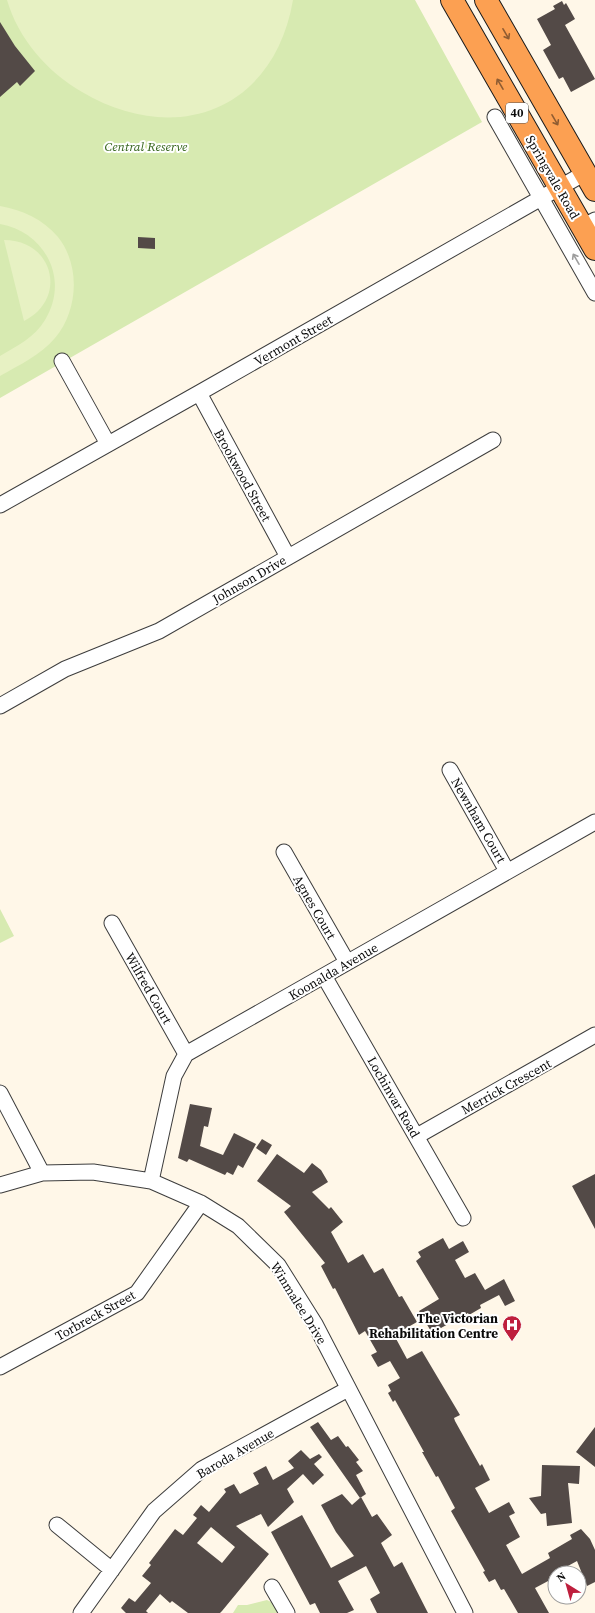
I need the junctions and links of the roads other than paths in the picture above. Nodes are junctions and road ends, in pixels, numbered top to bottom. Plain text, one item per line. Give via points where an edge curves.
1 (452, 0) edge
2 (486, 0) edge
3 (495, 117) dead end
4 (590, 181) edge
5 (559, 188) junction
6 (541, 198) junction
7 (588, 223) edge
8 (595, 250) edge
9 (595, 293) edge
10 (62, 361) dead end
11 (199, 394) junction
12 (493, 440) dead end
13 (108, 444) junction
14 (0, 505) edge
15 (288, 557) junction
16 (0, 706) edge
17 (450, 770) dead end
18 (595, 822) edge
19 (284, 852) dead end
20 (507, 871) junction
21 (112, 923) dead end
22 (347, 962) junction
23 (324, 976) junction
24 (595, 1035) edge
25 (186, 1054) junction
26 (0, 1093) edge
27 (417, 1136) junction
28 (42, 1172) junction
29 (151, 1181) junction
30 (0, 1185) edge
31 (201, 1203) junction
32 (463, 1218) dead end
33 (0, 1367) edge
34 (348, 1389) junction
35 (57, 1525) dead end
36 (112, 1570) junction
37 (272, 1587) dead end
38 (81, 1613) edge
39 (287, 1613) edge
40 (465, 1613) edge

5 -> 1 highway, Springvale Road / 40
2 -> 4 highway, 40
3 - 6 street, Springvale Road
4 - 5 street, Vermont Street
5 - 6 street, Vermont Street
5 - 7 highway, Springvale Road / 40
9 -> 6 street, Springvale Road
6 - 11 street, Vermont Street
7 - 8 highway, Springvale Road / 40
10 - 13 street
11 - 13 street, Vermont Street
11 - 15 street, Brookwood Street
12 - 15 street, Johnson Drive
13 - 14 street, Vermont Street
15 - 16 street, Johnson Drive via 159,631 65,669
17 - 20 street, Newnham Court
18 - 20 street, Koonalda Avenue
19 - 22 street, Agnes Court
20 - 22 street, Koonalda Avenue
21 - 25 street, Wilfred Court
22 - 23 street, Koonalda Avenue
23 - 25 street, Koonalda Avenue
23 - 27 street, Lochinvar Road
24 - 27 street, Merrick Crescent
25 - 29 street via 174,1076
26 - 28 street
27 - 32 street, Lochinvar Road
28 - 29 street, Winmalee Drive via 93,1172
28 - 30 street, Winmalee Drive
29 - 31 street, Winmalee Drive
31 - 33 street, Torbreck Street via 137,1292
31 - 34 street, Winmalee Drive via 238,1226 278,1265 315,1324
34 - 36 street, Baroda Avenue via 202,1469 154,1511
34 - 40 street, Winmalee Drive
35 - 36 street
36 - 38 street, Baroda Avenue
37 - 39 street

